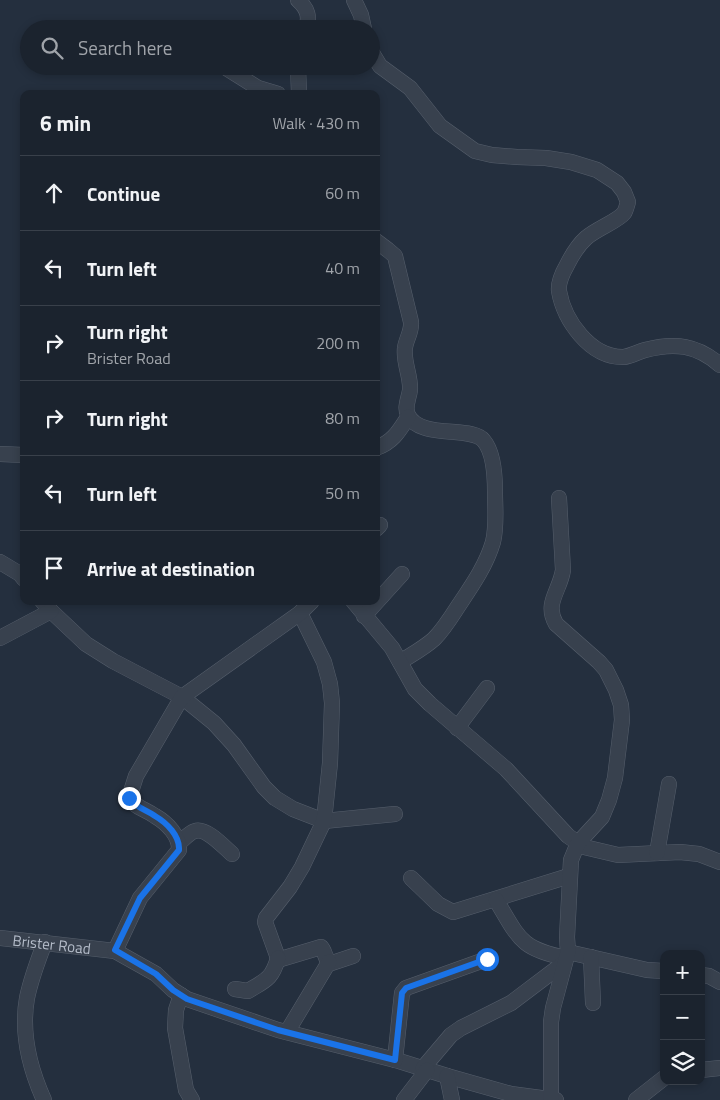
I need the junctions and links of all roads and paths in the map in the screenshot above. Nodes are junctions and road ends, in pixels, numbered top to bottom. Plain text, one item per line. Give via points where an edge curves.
1 (298, 0) edge
2 (354, 0) edge
3 (308, 20) edge
4 (361, 20) edge
5 (380, 66) edge
6 (237, 75) edge
7 (298, 75) edge
8 (265, 90) edge
9 (299, 90) edge
10 (380, 244) edge
11 (720, 365) edge
12 (408, 417) junction
13 (380, 446) edge
14 (0, 454) edge
15 (20, 455) edge
16 (559, 498) dead end
17 (0, 562) edge
18 (20, 573) edge
19 (402, 574) dead end
20 (380, 598) edge
21 (308, 605) edge
22 (356, 605) edge
23 (374, 605) edge
24 (46, 606) edge
25 (300, 613) junction
26 (364, 616) junction
27 (0, 638) edge
28 (400, 662) junction
29 (487, 688) dead end
30 (182, 697) junction
31 (458, 728) junction
32 (669, 784) dead end
33 (395, 814) dead end
34 (324, 821) junction
35 (179, 843) junction
36 (578, 843) junction
37 (658, 852) junction
38 (232, 854) dead end
39 (720, 862) edge
40 (569, 876) junction
41 (411, 878) dead end
42 (496, 900) junction
43 (0, 938) edge
44 (45, 942) junction
45 (115, 950) junction
46 (354, 956) dead end
47 (591, 957) junction
48 (278, 958) junction
49 (566, 958) junction
50 (487, 959) dead end
51 (329, 962) junction
52 (660, 971) edge
53 (705, 976) edge
54 (720, 982) edge
55 (235, 989) dead end
56 (181, 995) junction
57 (593, 1003) dead end
58 (287, 1032) junction
59 (395, 1060) junction
60 (720, 1068) edge
61 (425, 1069) junction
62 (705, 1070) edge
63 (447, 1076) junction
64 (660, 1081) edge
65 (186, 1097) edge
66 (551, 1099) edge
67 (44, 1100) edge
68 (404, 1100) edge
69 (452, 1100) edge
70 (556, 1100) edge
71 (636, 1100) edge

1 - 3 street
2 - 4 street
5 - 11 street via 410,88 440,126 475,151 571,162 596,170 617,183 628,202 624,213 577,246 559,286 569,319 583,337 611,355 624,357 646,350 684,346
6 - 8 street
7 - 9 street
10 - 12 street via 395,256 411,322 405,347 410,383
12 - 13 street via 398,434
12 - 28 street via 426,428 471,434 484,440 495,483 495,524 486,562 444,628 434,640
14 - 15 street
16 - 36 street via 563,570 550,608 552,618 602,666 616,690 622,720 609,800 602,817
17 - 18 street
19 - 20 street
21 - 25 street
22 - 26 street
23 - 26 street
24 - 27 street
24 - 30 street via 86,644
25 - 30 street
25 - 34 street via 324,662 330,684 330,763
26 - 28 street
28 - 31 street via 415,689
29 - 31 street
30 - 34 street via 224,732 264,787 276,798 292,809
30 - 35 street via 136,776 129,798 164,824
31 - 36 street via 506,769
32 - 37 street
33 - 34 street
34 - 48 street via 290,888 266,918
35 - 38 street via 201,830
35 - 45 street via 179,850 140,898
36 - 37 street via 618,855
36 - 40 street via 570,860
37 - 39 street via 699,854
40 - 42 street
40 - 49 street
41 - 42 street via 438,904 453,912
42 - 49 street via 528,946 544,954
43 - 44 street, Brister Road
44 - 45 street, Brister Road
44 - 67 street via 27,999 26,1033 30,1061
45 - 56 street, Brister Road via 156,974
46 - 51 street
47 - 49 street
47 - 52 street
47 - 57 street
48 - 51 street via 321,948
48 - 55 street via 275,971 266,980 248,991
49 - 61 street via 511,1003 451,1035
49 - 66 street via 551,1022
50 - 59 street via 406,988 402,993
51 - 58 street
53 - 54 street
56 - 58 street, Brister Road
56 - 65 street via 175,1028
58 - 59 street, Brister Road
59 - 61 street, Brister Road
60 - 62 street
61 - 63 street, Brister Road
61 - 68 street
63 - 66 street, Brister Road via 511,1094
63 - 69 street
64 - 71 street
66 - 70 street, Brister Road

